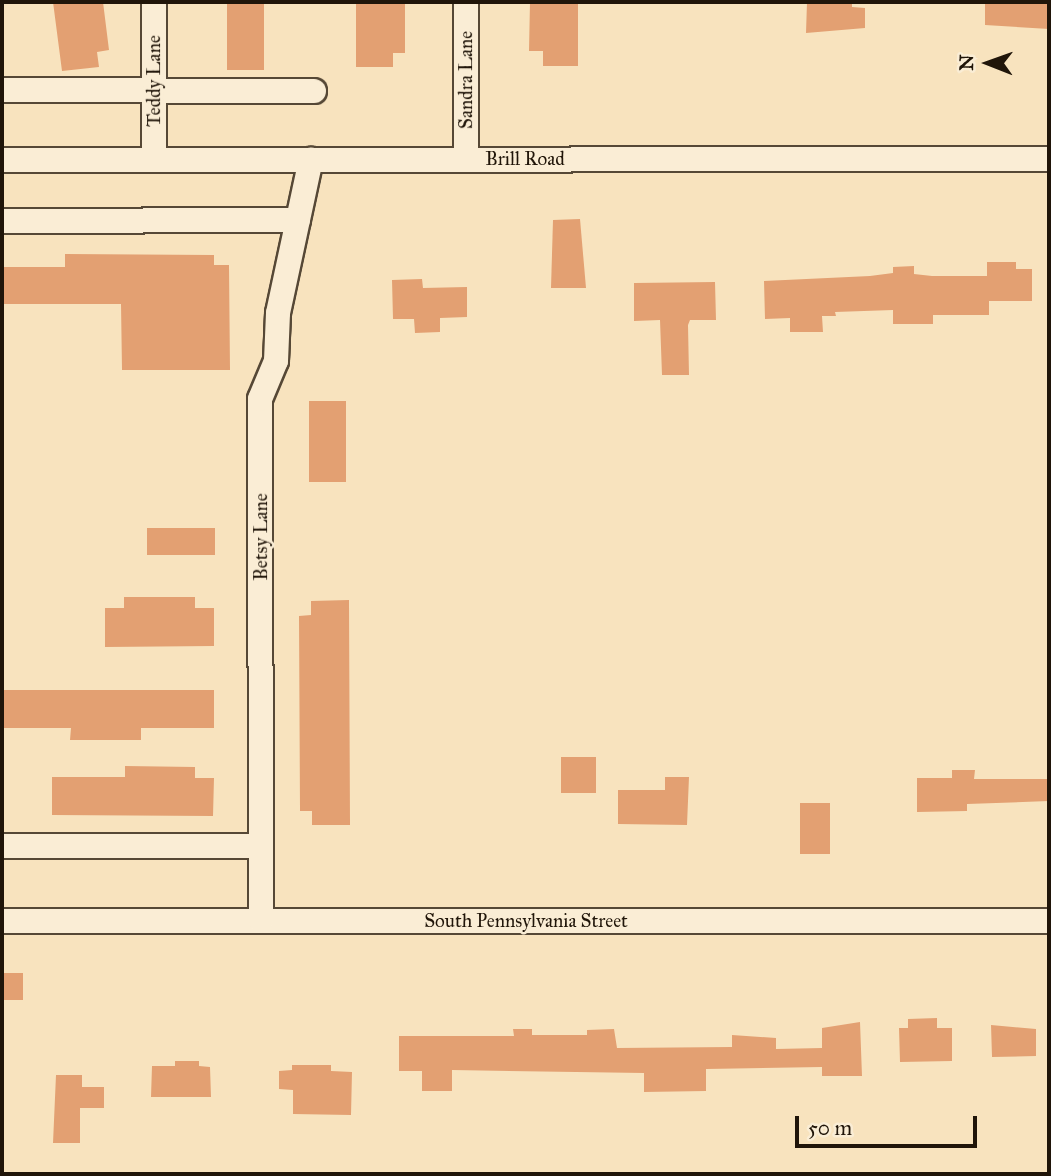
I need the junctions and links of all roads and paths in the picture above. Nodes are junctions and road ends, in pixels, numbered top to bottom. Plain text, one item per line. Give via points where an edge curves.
1 (154, 2) edge
2 (466, 2) edge
3 (2, 90) edge
4 (154, 91) junction
5 (314, 91) dead end
6 (311, 159) junction
7 (466, 159) junction
8 (1049, 159) edge
9 (2, 160) edge
10 (154, 160) junction
11 (298, 220) junction
12 (2, 221) edge
13 (2, 846) edge
14 (261, 846) junction
15 (1049, 920) edge
16 (2, 921) edge
17 (261, 921) junction

1 - 4 street, Teddy Lane
2 - 7 street, Sandra Lane
3 - 4 street
4 - 5 street
4 - 10 street, Teddy Lane
6 - 7 street, Brill Road
6 - 10 street, Brill Road
6 - 11 street, Betsy Lane
7 - 8 street, Brill Road
9 - 10 street, Brill Road
11 - 12 street
11 - 14 street, Betsy Lane via 278,313 276,362 260,399
13 - 14 street
14 - 17 street, Betsy Lane
15 - 17 street, South Pennsylvania Street
16 - 17 street, South Pennsylvania Street

